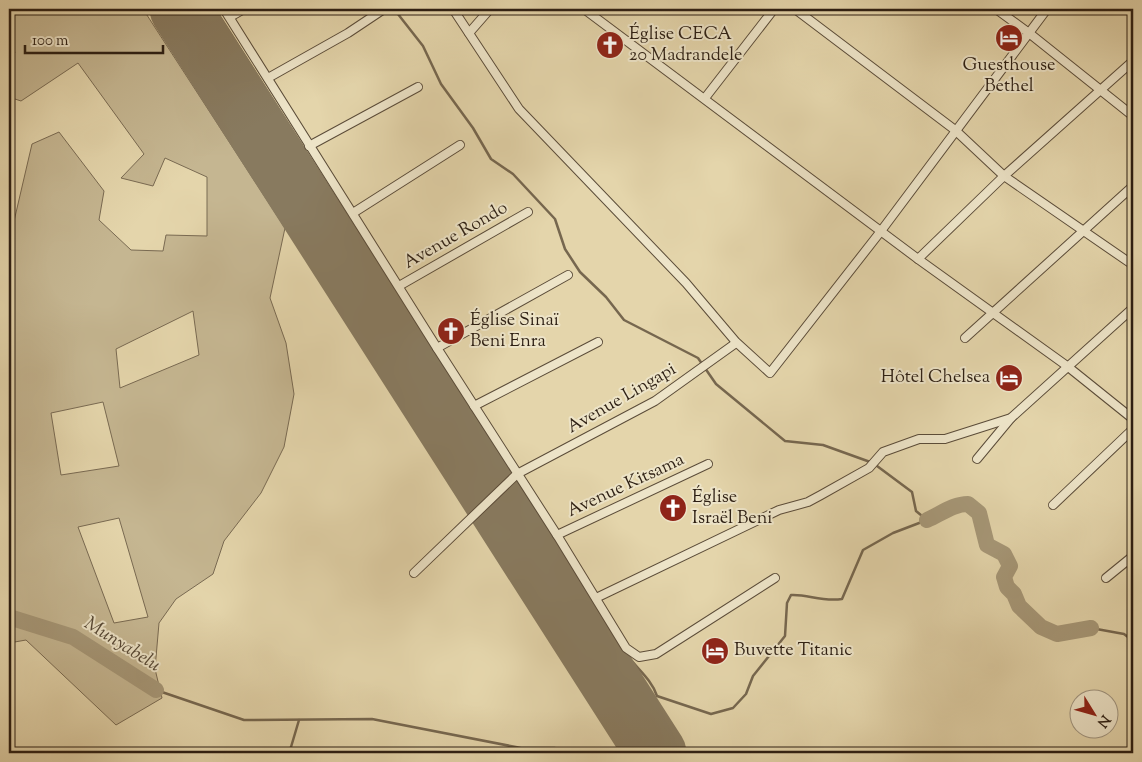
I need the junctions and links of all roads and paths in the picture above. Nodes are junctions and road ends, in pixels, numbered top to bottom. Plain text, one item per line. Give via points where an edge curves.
1 (224, 9) edge
2 (244, 9) edge
3 (384, 9) edge
4 (453, 9) edge
5 (490, 9) edge
6 (584, 9) edge
7 (774, 9) edge
8 (795, 9) edge
9 (996, 9) edge
10 (1047, 9) edge
11 (230, 18) junction
12 (469, 33) junction
13 (1029, 33) junction
14 (1133, 61) edge
15 (268, 78) junction
16 (418, 88) dead end
17 (1101, 91) junction
18 (705, 98) junction
19 (1133, 116) edge
20 (955, 130) junction
21 (460, 145) dead end
22 (309, 146) junction
23 (1004, 176) junction
24 (1133, 186) edge
25 (528, 212) dead end
26 (353, 213) junction
27 (1084, 230) junction
28 (881, 231) junction
29 (918, 259) junction
30 (1133, 265) edge
31 (568, 275) dead end
32 (399, 286) junction
33 (1133, 308) edge
34 (994, 313) junction
35 (964, 338) dead end
36 (598, 342) dead end
37 (736, 343) junction
38 (437, 348) junction
39 (1067, 366) junction
40 (474, 406) junction
41 (1011, 418) junction
42 (1133, 419) edge
43 (1133, 429) edge
44 (977, 459) dead end
45 (708, 464) dead end
46 (517, 474) junction
47 (1053, 505) dead end
48 (557, 535) junction
49 (1133, 556) edge
50 (414, 573) dead end
51 (774, 578) dead end
52 (1106, 578) dead end
53 (596, 598) junction

1 - 11 street
2 - 11 street
3 - 15 street
4 - 12 street
5 - 12 street
6 - 18 street
7 - 18 street
8 - 20 street
9 - 13 street
10 - 13 street
11 - 15 street
12 - 37 street via 519,109 686,283
13 - 17 street
13 - 20 street
14 - 17 street
15 - 22 street
16 - 22 street
17 - 19 street
17 - 23 street
18 - 28 street
20 - 23 street
20 - 28 street
21 - 26 street
22 - 26 street
23 - 27 street
23 - 29 street
24 - 27 street
25 - 32 street, Avenue Rondo
26 - 32 street
27 - 30 street
27 - 34 street
28 - 29 street
28 - 37 street via 772,372 768,372
29 - 34 street
31 - 38 street
32 - 38 street
33 - 39 street
34 - 35 street
34 - 39 street
36 - 40 street
37 - 46 street, Avenue Lingapi via 655,401
38 - 40 street
39 - 41 street
39 - 42 street
40 - 46 street
41 - 44 street
41 - 53 street via 945,439 919,439 883,452 869,468 808,502 778,510
43 - 47 street
45 - 48 street, Avenue Kitsama
46 - 48 street
46 - 50 street, Avenue Lingapi
48 - 53 street
49 - 52 street
51 - 53 street via 656,654 648,656 639,657 626,648

